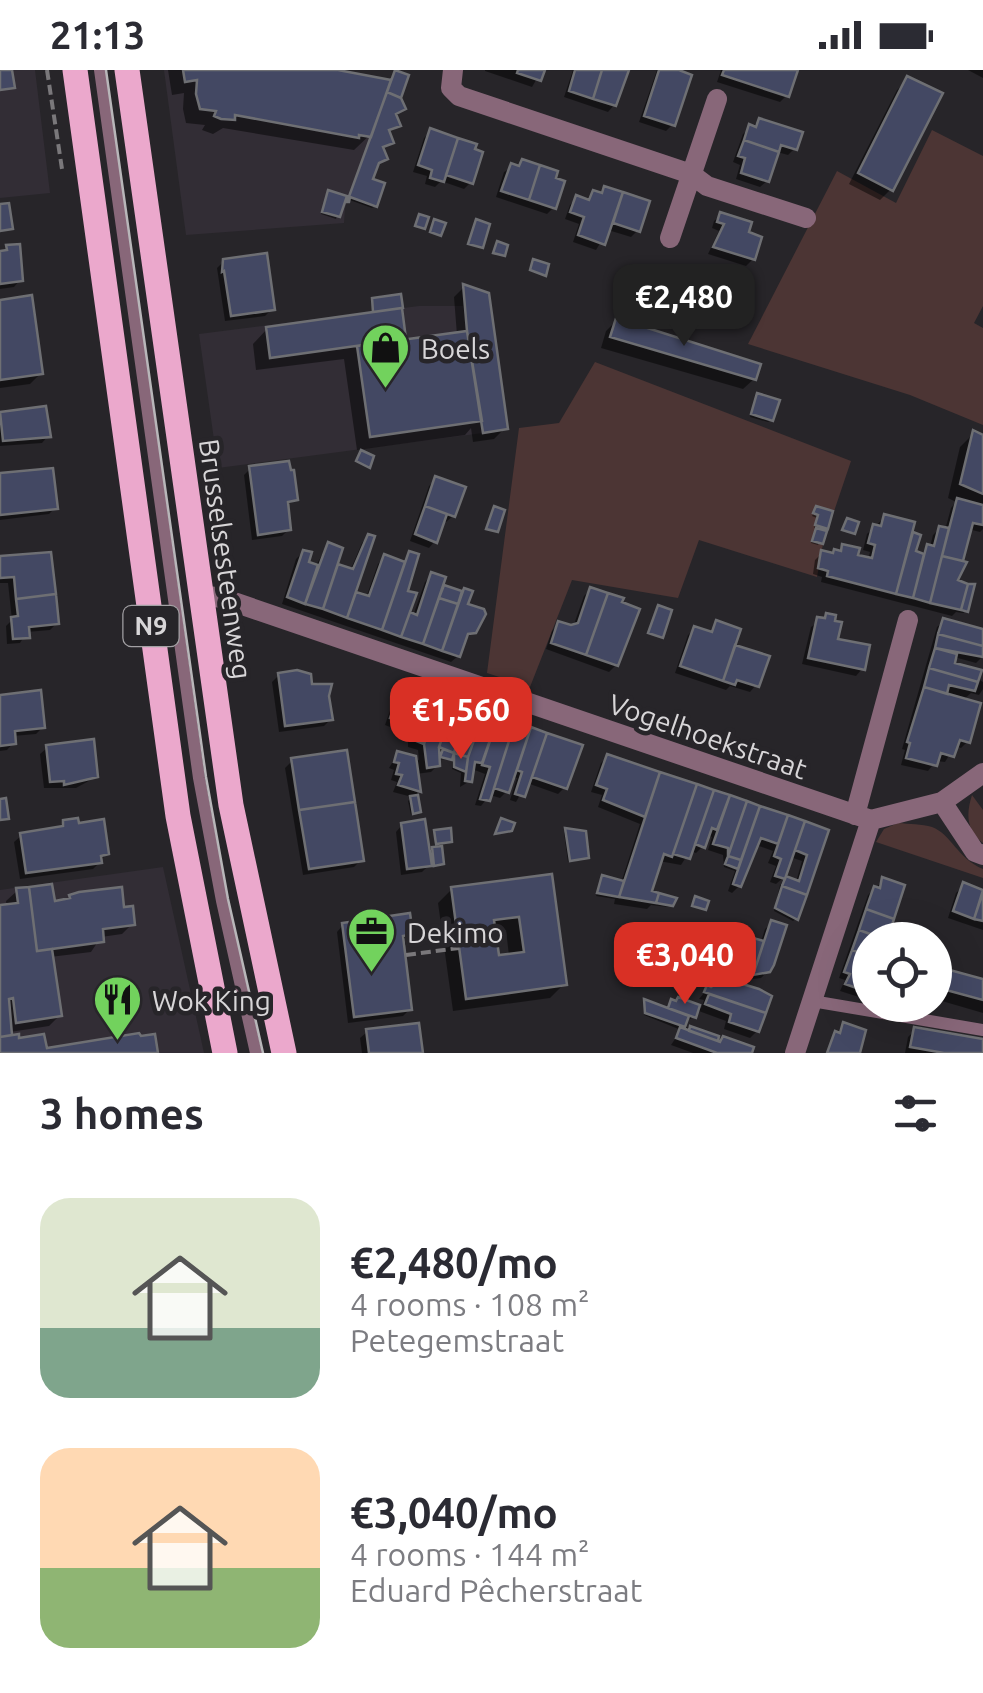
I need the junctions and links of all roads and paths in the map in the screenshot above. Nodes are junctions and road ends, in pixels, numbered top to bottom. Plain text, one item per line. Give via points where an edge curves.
1 (74, 70) edge
2 (100, 70) edge
3 (127, 70) edge
4 (453, 70) edge
5 (717, 99) dead end
6 (691, 174) junction
7 (806, 218) dead end
8 (670, 238) dead end
9 (201, 596) junction
10 (908, 620) dead end
11 (983, 773) edge
12 (942, 802) junction
13 (863, 818) junction
14 (983, 855) edge
15 (459, 948) dead end
16 (406, 955) dead end
17 (812, 1001) junction
18 (983, 1030) edge
19 (225, 1053) edge
20 (256, 1053) edge
21 (284, 1053) edge
22 (794, 1053) edge

1 - 19 main road, N9 via 178,816
2 - 20 lane via 200,778
3 - 9 main road, Brusselsesteenweg / N9
4 - 6 street via 450,88 458,96
5 - 6 street
6 - 7 street via 706,186
6 - 8 street
9 - 13 street, Vogelhoekstraat
9 - 21 main road, Brusselsesteenweg / N9 via 231,805
10 - 13 street
11 - 12 street
12 - 13 street
12 - 14 street
13 - 17 street
15 - 16 path
17 - 18 lane
17 - 22 street

